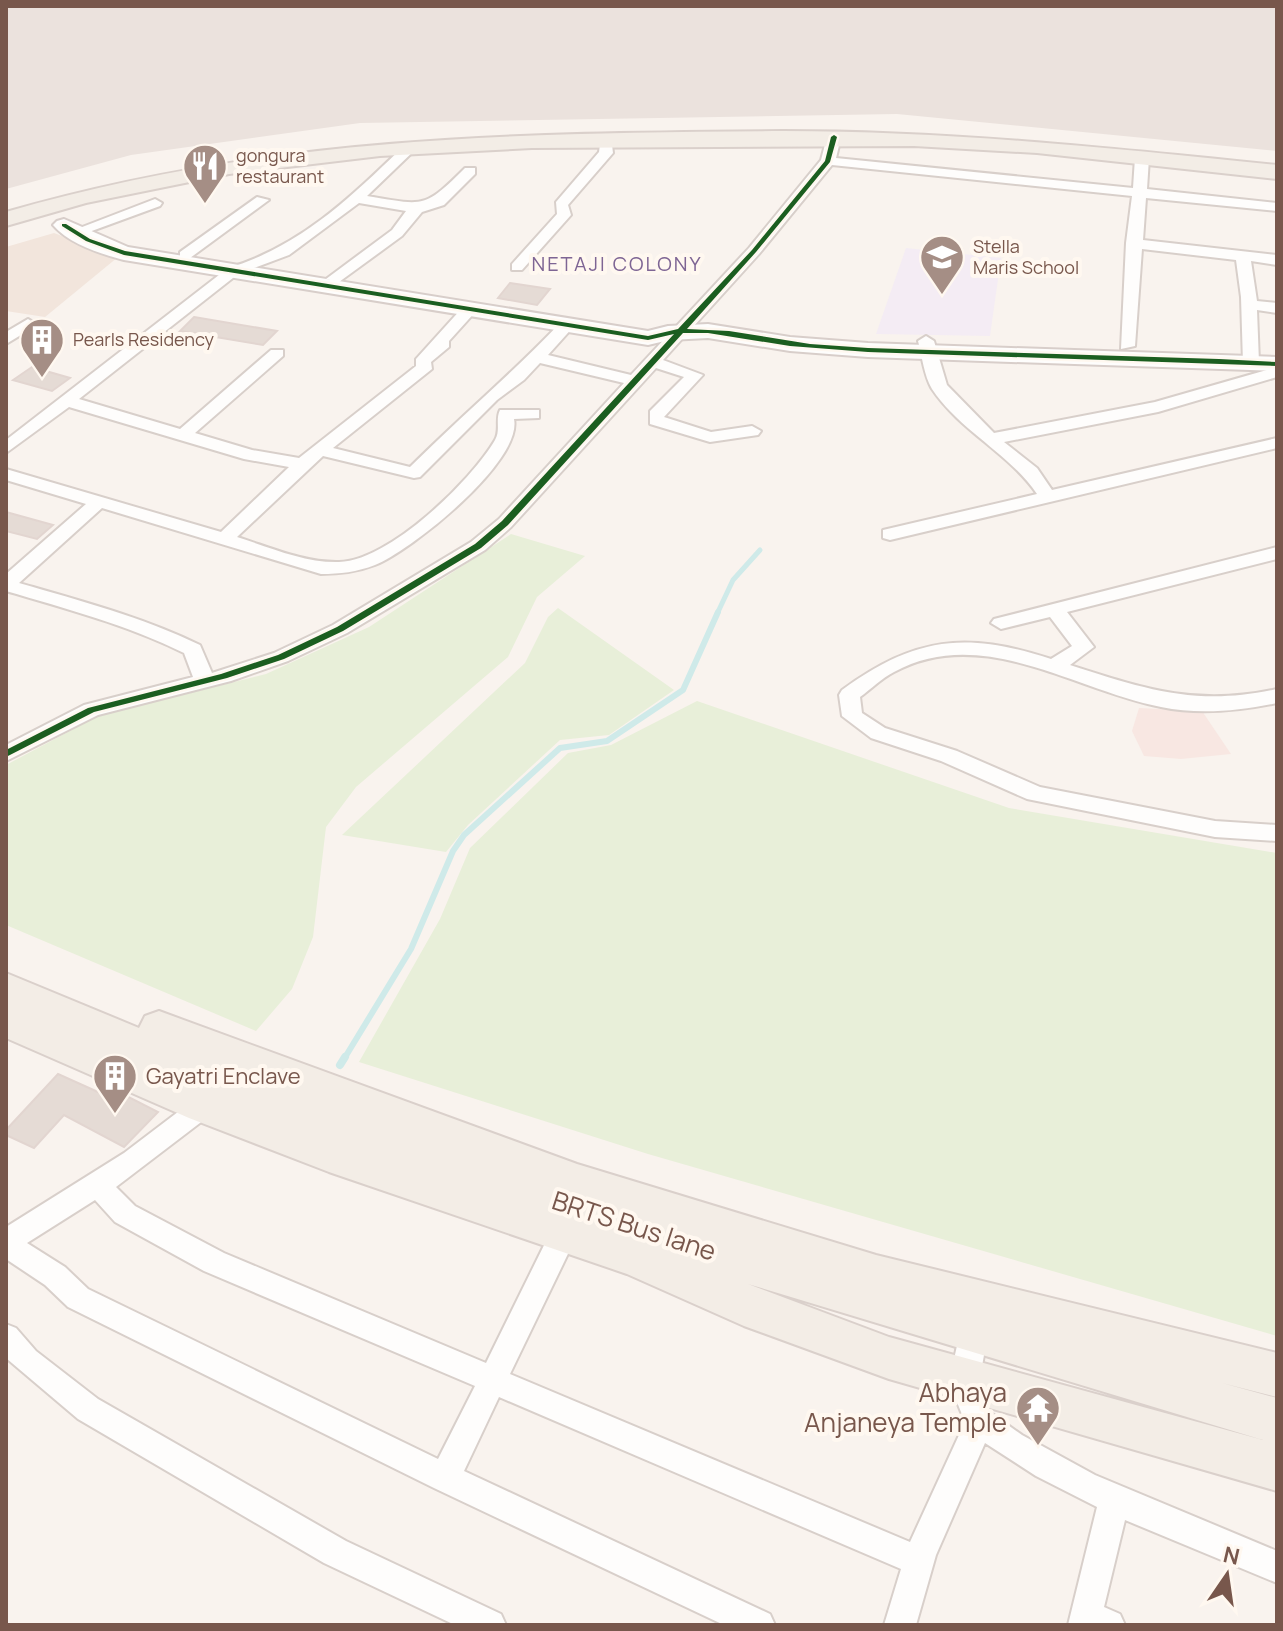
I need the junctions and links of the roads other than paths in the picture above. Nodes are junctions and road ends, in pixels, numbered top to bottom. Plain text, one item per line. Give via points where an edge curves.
1 (834, 137) junction
2 (606, 140) junction
3 (412, 146) junction
4 (1142, 158) junction
5 (828, 161) junction
6 (1277, 164) edge
7 (470, 171) dead end
8 (1277, 172) edge
9 (1137, 191) junction
10 (354, 198) junction
11 (262, 200) dead end
12 (155, 203) dead end
13 (1277, 207) edge
14 (414, 210) junction
15 (9, 214) edge
16 (74, 227) junction
17 (1133, 243) junction
18 (185, 255) junction
19 (1243, 256) junction
20 (1277, 260) edge
21 (256, 266) junction
22 (517, 267) dead end
23 (233, 271) junction
24 (334, 279) junction
25 (1250, 305) junction
26 (1277, 308) edge
27 (469, 310) junction
28 (28, 324) dead end
29 (567, 325) junction
30 (681, 333) junction
31 (655, 335) junction
32 (6, 339) edge
33 (1127, 346) junction
34 (928, 347) junction
35 (277, 353) dead end
36 (1277, 353) edge
37 (537, 357) junction
38 (1251, 357) junction
39 (653, 362) junction
40 (1277, 364) edge
41 (1277, 372) edge
42 (635, 381) junction
43 (67, 401) junction
44 (533, 414) dead end
45 (752, 431) dead end
46 (183, 435) junction
47 (991, 439) junction
48 (1277, 443) edge
49 (6, 448) edge
50 (322, 451) junction
51 (302, 464) junction
52 (6, 474) edge
53 (1048, 497) junction
54 (101, 500) junction
55 (890, 534) dead end
56 (226, 538) junction
57 (1277, 553) edge
58 (6, 585) edge
59 (1054, 609) junction
60 (1001, 623) dead end
61 (1056, 665) junction
62 (205, 681) junction
63 (1277, 696) edge
64 (6, 754) edge
65 (1277, 833) edge
66 (6, 963) edge
67 (6, 988) edge
68 (6, 1021) edge
69 (204, 1106) junction
70 (97, 1185) junction
71 (564, 1233) junction
72 (6, 1242) edge
73 (976, 1318) junction
74 (6, 1337) edge
75 (1277, 1375) edge
76 (491, 1380) junction
77 (964, 1382) junction
78 (1277, 1421) edge
79 (980, 1422) junction
80 (1277, 1467) edge
81 (445, 1478) junction
82 (1115, 1498) junction
83 (919, 1561) junction
84 (1277, 1567) edge
85 (1093, 1622) edge
86 (490, 1625) edge
87 (759, 1625) edge
88 (900, 1625) edge

1 - 2 main road
1 - 4 main road via 1039,146
1 - 5 street
2 - 3 main road
2 - 22 street via 606,153 561,205 564,215
3 - 10 street
3 - 15 main road via 196,170
4 - 8 main road
4 - 9 street
5 - 9 street
5 - 30 street
6 - 15 main road via 1037,138 868,129 415,135 177,165 97,182
7 - 14 street via 439,202
9 - 13 street
9 - 17 street
10 - 14 street
10 - 21 street via 287,251
11 - 18 street
12 - 16 street
14 - 24 street via 386,244 353,260
15 - 16 street
16 - 18 street via 135,247
16 - 23 street via 88,240 114,250
17 - 19 street
17 - 33 street
18 - 21 street
19 - 20 street
19 - 25 street
21 - 23 street
21 - 24 street
23 - 27 street
23 - 43 street
24 - 31 street
25 - 26 street
25 - 38 street
27 - 29 street
27 - 50 street via 422,362 426,366
28 - 32 street
29 - 31 street
29 - 37 street
30 - 31 street
30 - 34 street via 809,346
30 - 39 street
33 - 34 street
33 - 38 street
34 - 38 street
34 - 47 street via 939,386
35 - 46 street
36 - 38 street
37 - 42 street
37 - 50 street via 414,473
38 - 40 street
39 - 42 street
39 - 45 street via 695,375 656,420 710,437
41 - 47 street via 1158,407
42 - 62 street via 478,546 340,629 281,657
43 - 46 street
43 - 49 street
44 - 56 street via 506,414 501,444 445,509 357,566 321,568
46 - 51 street
47 - 53 street via 1031,472
48 - 53 street
50 - 51 street
51 - 56 street
52 - 54 street
53 - 55 street
54 - 56 street
54 - 58 street
57 - 59 street
58 - 62 street via 172,638 193,649
59 - 60 street
59 - 61 street via 1084,647
61 - 63 street via 1150,699 1207,704
61 - 65 street via 975,647 921,654 865,680 849,695 852,716 878,733 949,756 1035,794 1215,829
62 - 64 street via 91,710
66 - 73 main road via 234,1058 574,1181 876,1275
67 - 73 main road, BRTS Bus lane via 374,1139 814,1287
68 - 69 main road
69 - 70 street
69 - 71 main road
70 - 72 street
70 - 76 street via 125,1214 214,1262
71 - 76 street
71 - 77 main road via 775,1316
72 - 81 street via 78,1298
73 - 75 main road
73 - 77 street
73 - 78 main road, BRTS Bus lane
74 - 86 street via 26,1360 88,1409 335,1552
76 - 81 street
76 - 83 street
77 - 79 street
77 - 80 main road
79 - 82 street via 1011,1447
79 - 83 street
81 - 87 street
82 - 84 street
82 - 85 street
83 - 88 street

